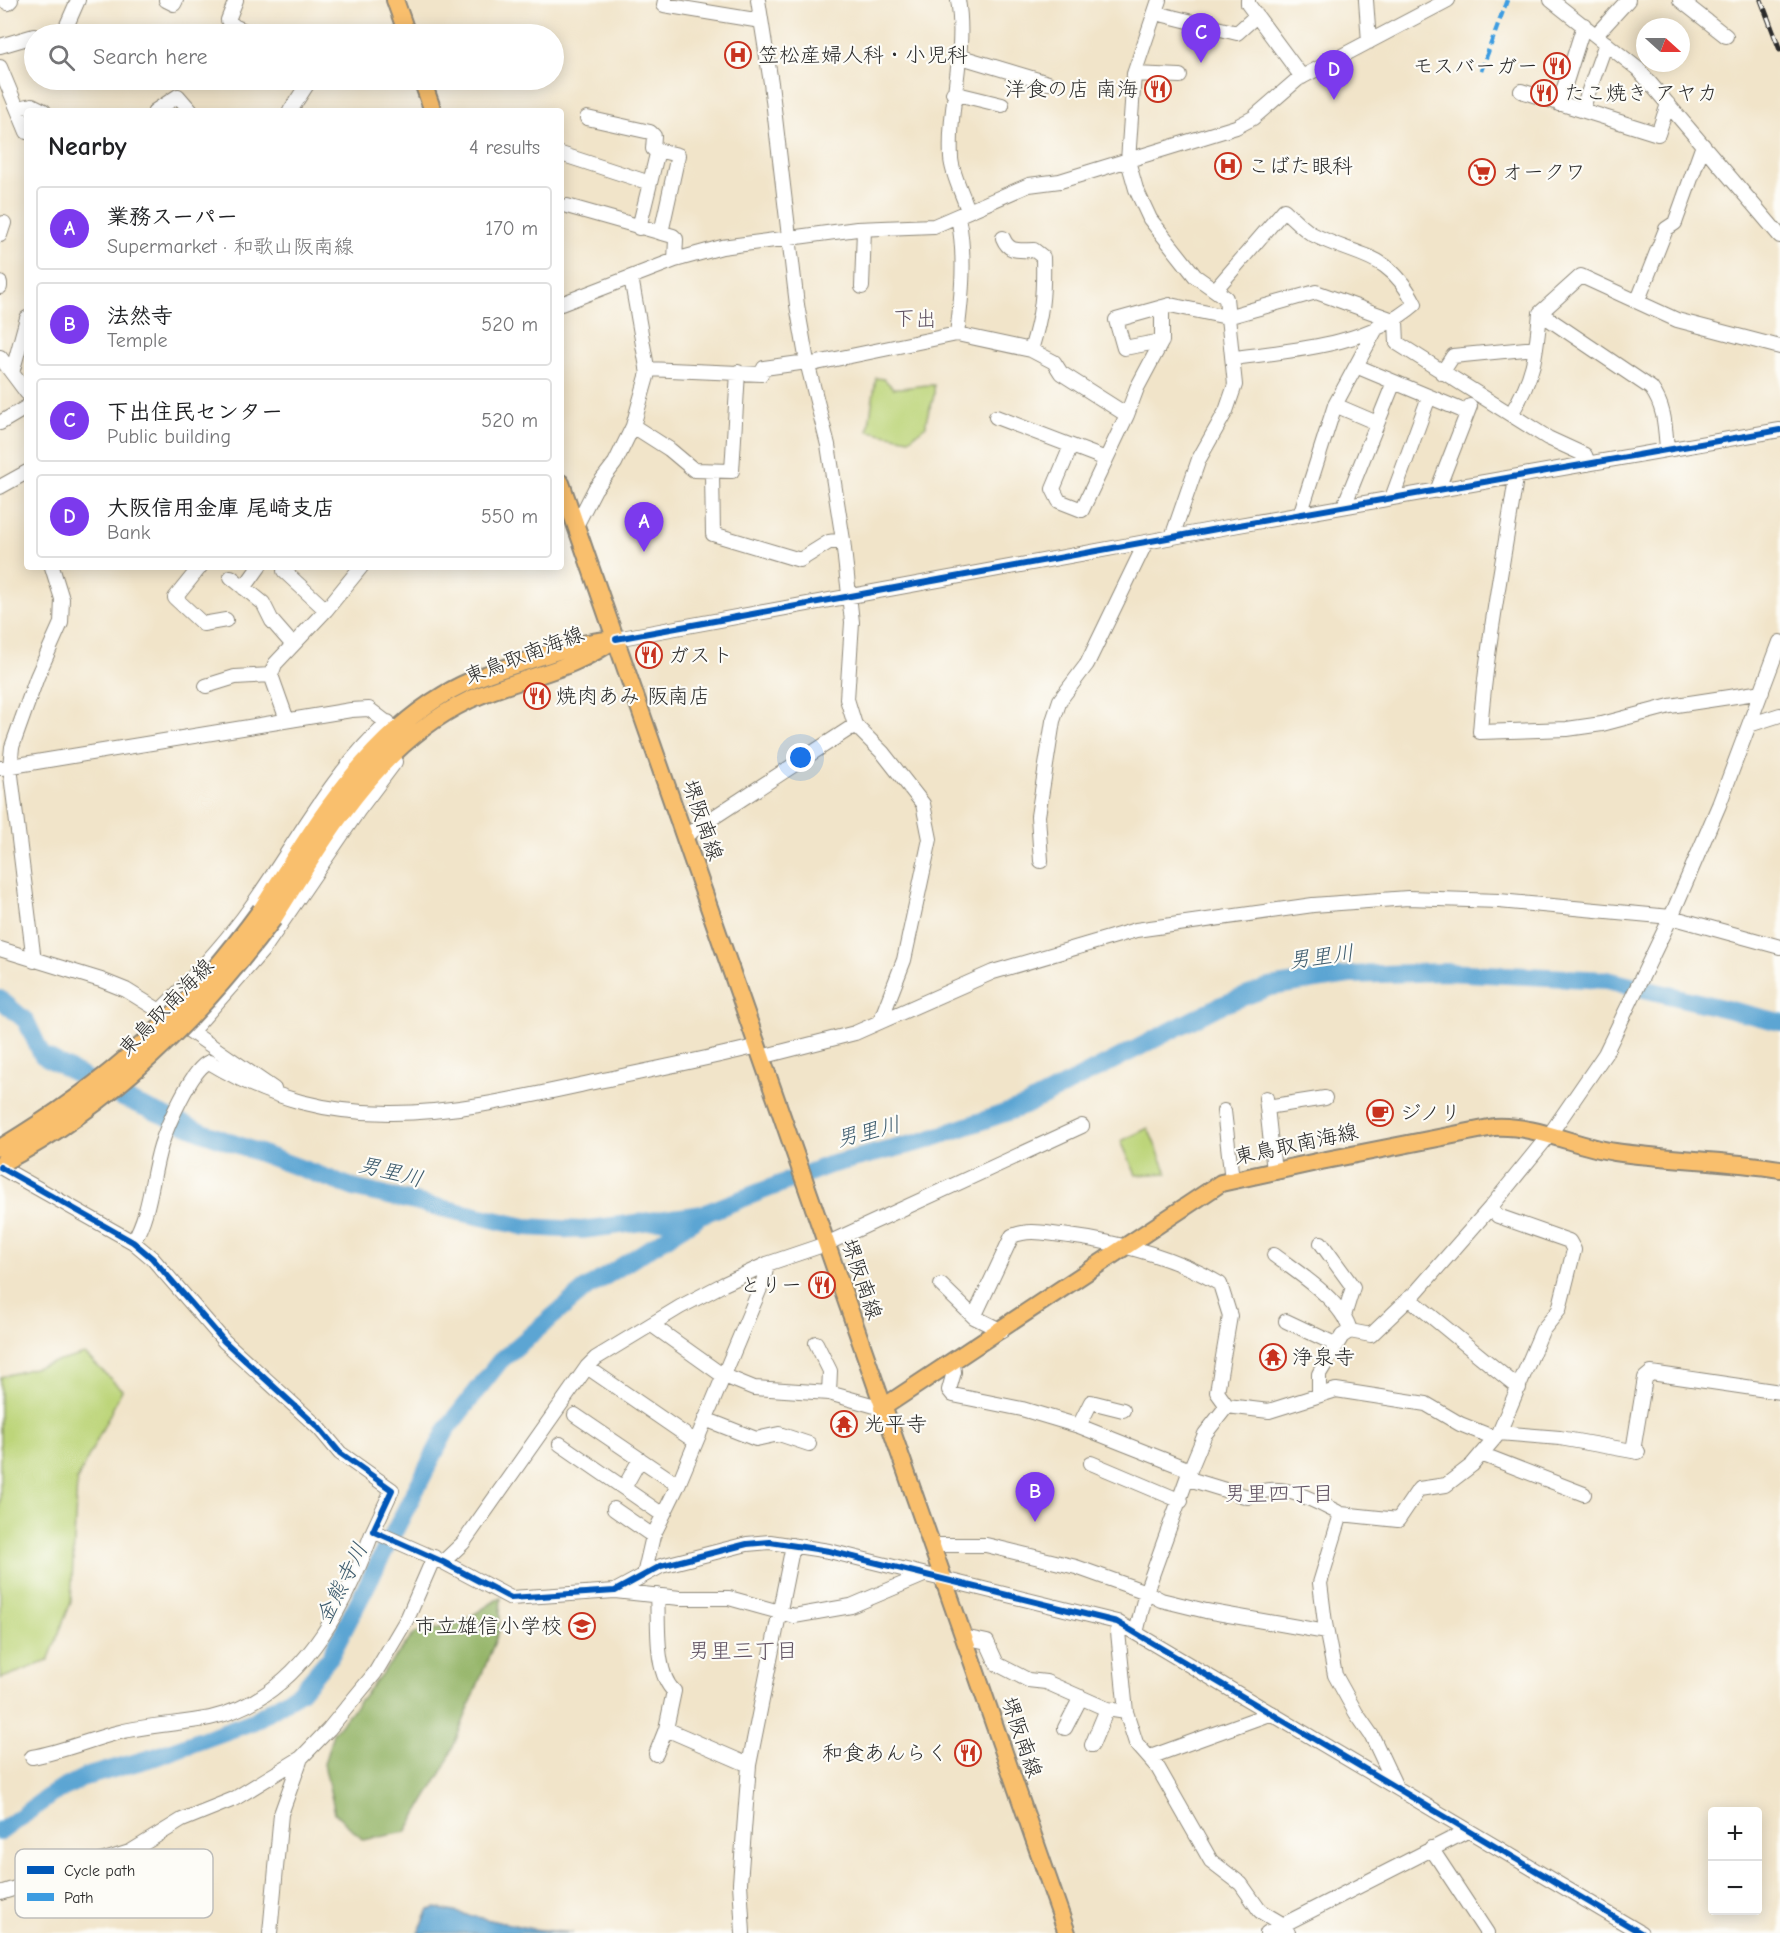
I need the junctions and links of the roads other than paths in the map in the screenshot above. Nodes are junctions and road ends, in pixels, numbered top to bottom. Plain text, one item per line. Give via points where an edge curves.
1 (3, 0) edge
2 (11, 0) edge
3 (78, 0) edge
4 (166, 0) edge
5 (176, 0) edge
6 (395, 0) edge
7 (665, 0) edge
8 (758, 0) edge
9 (958, 0) edge
10 (1248, 0) edge
11 (1366, 0) edge
12 (1448, 0) edge
13 (1551, 0) edge
14 (1628, 0) edge
15 (1680, 0) edge
16 (231, 2) edge
17 (1157, 6) edge
18 (1256, 16) junction
19 (761, 21) junction
20 (67, 24) edge
21 (232, 24) edge
22 (403, 24) edge
23 (1584, 25) junction
24 (1726, 36) dead end
25 (24, 39) edge
26 (1601, 39) junction
27 (1369, 42) junction
28 (0, 46) edge
29 (958, 56) junction
30 (0, 67) edge
31 (1134, 74) junction
32 (1180, 76) dead end
33 (1302, 77) junction
34 (1048, 83) dead end
35 (304, 90) edge
36 (426, 90) edge
37 (1521, 91) dead end
38 (953, 93) junction
39 (1559, 104) junction
40 (1668, 104) junction
41 (1002, 105) dead end
42 (18, 108) junction
43 (38, 108) edge
44 (160, 108) edge
45 (188, 108) edge
46 (292, 108) edge
47 (432, 108) edge
48 (1582, 110) junction
49 (587, 118) dead end
50 (24, 124) edge
51 (1703, 145) junction
52 (658, 150) junction
53 (564, 155) edge
54 (1128, 161) junction
55 (650, 183) junction
56 (567, 206) dead end
57 (963, 214) junction
58 (639, 228) junction
59 (864, 229) junction
60 (661, 233) junction
61 (1780, 236) edge
62 (1003, 238) dead end
63 (788, 239) junction
64 (675, 260) junction
65 (631, 277) junction
66 (862, 287) dead end
67 (1216, 289) junction
68 (1638, 300) junction
69 (564, 303) edge
70 (1162, 307) junction
71 (1540, 313) junction
72 (1227, 317) junction
73 (1395, 321) junction
74 (1377, 327) junction
75 (24, 329) edge
76 (957, 334) junction
77 (1162, 341) junction
78 (1780, 345) edge
79 (1536, 348) junction
80 (1031, 350) junction
81 (0, 357) edge
82 (1234, 358) junction
83 (807, 363) junction
84 (1356, 366) junction
85 (647, 369) junction
86 (738, 372) junction
87 (12, 373) junction
88 (1442, 373) junction
89 (1394, 382) junction
90 (24, 389) edge
91 (1476, 395) junction
92 (1429, 397) junction
93 (1335, 405) junction
94 (24, 409) edge
95 (1466, 412) junction
96 (1511, 414) junction
97 (1127, 415) junction
98 (996, 417) dead end
99 (0, 423) edge
100 (1377, 423) junction
101 (633, 426) junction
102 (1780, 430) edge
103 (1071, 446) junction
104 (1667, 449) junction
105 (1106, 459) junction
106 (1588, 464) junction
107 (712, 472) junction
108 (24, 474) edge
109 (1516, 478) junction
110 (0, 487) edge
111 (1437, 491) junction
112 (564, 492) edge
113 (1392, 498) junction
114 (1344, 506) junction
115 (1300, 515) junction
116 (576, 526) junction
117 (1172, 537) junction
118 (843, 540) junction
119 (1146, 543) junction
120 (53, 570) edge
121 (198, 570) edge
122 (257, 570) edge
123 (357, 570) edge
124 (284, 571) dead end
125 (231, 577) dead end
126 (244, 588) junction
127 (850, 597) junction
128 (326, 610) junction
129 (226, 620) dead end
130 (616, 639) junction
131 (1780, 642) edge
132 (293, 645) junction
133 (271, 675) junction
134 (206, 686) dead end
135 (1762, 692) junction
136 (1780, 715) edge
137 (287, 720) junction
138 (855, 725) junction
139 (1749, 725) junction
140 (392, 726) junction
141 (424, 729) junction
142 (5, 767) edge
143 (685, 836) junction
144 (1041, 861) dead end
145 (267, 914) junction
146 (1671, 917) junction
147 (1780, 947) edge
148 (0, 949) edge
149 (33, 961) junction
150 (160, 1011) junction
151 (880, 1022) junction
152 (192, 1032) junction
153 (761, 1056) junction
154 (284, 1095) junction
155 (1325, 1098) dead end
156 (1224, 1111) dead end
157 (1083, 1126) dead end
158 (1550, 1134) junction
159 (0, 1148) edge
160 (1780, 1169) edge
161 (2, 1170) edge
162 (1274, 1171) junction
163 (1232, 1180) junction
164 (1490, 1208) junction
165 (824, 1238) junction
166 (133, 1242) junction
167 (1321, 1243) dead end
168 (1129, 1246) junction
169 (1274, 1255) dead end
170 (767, 1264) junction
171 (941, 1285) dead end
172 (1409, 1298) junction
173 (1344, 1316) junction
174 (974, 1317) junction
175 (1286, 1321) dead end
176 (652, 1325) junction
177 (1350, 1330) junction
178 (1002, 1331) junction
179 (816, 1343) dead end
180 (1337, 1345) junction
181 (953, 1363) junction
182 (587, 1367) junction
183 (722, 1376) junction
184 (1519, 1388) junction
185 (1780, 1392) edge
186 (829, 1394) junction
187 (1319, 1395) junction
188 (1227, 1407) junction
189 (882, 1408) junction
190 (1123, 1410) dead end
191 (575, 1415) dead end
192 (705, 1419) junction
193 (1079, 1426) junction
194 (1497, 1435) junction
195 (696, 1442) junction
196 (560, 1444) dead end
197 (809, 1444) dead end
198 (1481, 1454) junction
199 (640, 1459) junction
200 (1091, 1463) dead end
201 (1190, 1475) junction
202 (678, 1485) junction
203 (624, 1488) junction
204 (1584, 1494) dead end
205 (1180, 1501) junction
206 (614, 1509) dead end
207 (1341, 1514) junction
208 (663, 1515) junction
209 (377, 1532) junction
210 (653, 1536) junction
211 (793, 1545) junction
212 (931, 1545) junction
213 (436, 1558) junction
214 (644, 1575) junction
215 (924, 1575) junction
216 (944, 1580) junction
217 (615, 1591) junction
218 (1146, 1592) junction
219 (657, 1595) junction
220 (780, 1613) junction
221 (1117, 1622) junction
222 (1326, 1632) junction
223 (1136, 1633) junction
224 (964, 1637) junction
225 (1081, 1697) junction
226 (1107, 1709) junction
227 (1126, 1712) junction
228 (1272, 1713) junction
229 (1065, 1728) dead end
230 (666, 1729) junction
231 (1092, 1745) dead end
232 (656, 1754) dead end
233 (32, 1757) dead end
234 (1150, 1757) junction
235 (301, 1758) junction
236 (749, 1765) junction
237 (1396, 1787) junction
238 (1467, 1831) junction
239 (1431, 1848) junction
240 (132, 1849) edge
241 (15, 1888) edge
242 (0, 1893) edge
243 (1285, 1928) edge
244 (270, 1933) edge
245 (742, 1933) edge
246 (1067, 1933) edge
247 (1267, 1933) edge
248 (1487, 1933) edge
249 (1641, 1933) edge

1 - 2 street
3 - 20 street
4 - 5 street via 174,4
6 - 22 main road
7 - 19 street via 664,5
8 - 19 street
9 - 29 street
10 - 18 street
11 - 27 street
12 - 27 street
13 - 23 street
14 - 26 street
15 - 24 street
16 - 21 street via 228,20
17 - 18 street via 1237,33
17 - 31 street
18 - 33 street
19 - 63 street
23 - 26 street
23 - 39 street
25 - 28 street
26 - 40 street via 1638,69
26 - 48 street
27 - 33 street
29 - 34 street
29 - 38 street
30 - 42 street
31 - 32 street
31 - 54 street
33 - 54 street via 1253,118 1236,127
35 - 46 street
36 - 47 main road
37 - 39 street
38 - 41 street
38 - 57 street via 951,160
39 - 48 street
40 - 48 street via 1658,134
40 - 51 street
42 - 43 street
42 - 50 street
44 - 45 street via 178,96
49 - 52 street via 650,132 654,136 653,149
51 - 61 street
51 - 68 street via 1675,224 1666,229
52 - 55 street
52 - 60 street via 677,154 679,158
53 - 55 street
54 - 57 street via 1060,181 1029,185
54 - 67 street via 1150,219 1195,276
55 - 58 street
56 - 58 street
57 - 59 street via 934,226
57 - 76 street
58 - 60 street
59 - 63 street
59 - 66 street
60 - 64 street via 675,237
62 - 80 street via 1012,250 1034,250 1043,257 1044,297
63 - 64 street via 723,247
63 - 83 street
64 - 65 street
65 - 69 street
65 - 85 street
67 - 72 street via 1226,298
67 - 73 street via 1284,210 1310,233 1378,260 1404,281 1415,303
68 - 71 street via 1581,276
68 - 78 street via 1677,320
70 - 72 street via 1170,305
70 - 77 street
70 - 77 street via 1116,320 1124,348
71 - 79 street
71 - 104 street via 1651,388 1660,400
72 - 73 street via 1316,292
72 - 82 street
73 - 74 street
73 - 88 street via 1397,343
74 - 82 street via 1321,346
74 - 84 street
75 - 87 street
76 - 80 street
76 - 83 street
77 - 97 street
79 - 88 street via 1453,356
79 - 96 street via 1535,363
80 - 97 street
81 - 87 street
82 - 117 street via 1235,385 1226,411 1199,459
83 - 86 street via 764,368 761,374
83 - 118 street via 828,445
84 - 89 street
84 - 93 street
85 - 86 street
85 - 101 street
86 - 107 street via 732,471
87 - 90 street
88 - 91 street
89 - 92 street
89 - 100 street
91 - 95 street
91 - 96 street
92 - 95 street
92 - 113 street
93 - 100 street
93 - 115 street
94 - 99 street
95 - 111 street
96 - 106 street via 1548,438 1585,455
97 - 105 street
98 - 103 street
100 - 114 street
101 - 107 street via 694,470
101 - 116 street
102 - 104 street
103 - 105 street
103 - 105 street via 1053,489 1059,501 1082,510
104 - 106 street
106 - 109 street
107 - 118 street via 713,534 800,560 829,542
108 - 110 street
109 - 111 street
109 - 135 street via 1484,672 1480,732 1567,729 1670,706
111 - 113 street
112 - 116 main road, 堺阪南線
113 - 114 street
114 - 115 street
115 - 117 street
116 - 130 main road, 堺阪南線
117 - 119 street
118 - 127 street
119 - 127 street
119 - 144 street via 1087,664 1060,700 1053,721 1038,816
120 - 142 street via 62,599 61,623
121 - 129 street via 176,598 203,624
122 - 126 street
123 - 128 street
124 - 128 street
125 - 126 street
126 - 132 street via 263,603 272,621
127 - 130 street
127 - 138 street via 847,699
128 - 132 street
130 - 140 main road, 東鳥取南海線 via 590,641 491,672
130 - 141 main road, 東鳥取南海線 via 595,655 470,700
130 - 143 main road, 堺阪南線
131 - 135 street
132 - 133 street via 275,664
133 - 134 street via 235,677
133 - 137 street
135 - 139 street
136 - 139 street
137 - 140 street via 369,708
137 - 142 street
138 - 143 street
138 - 151 street via 923,804 930,839 904,960
139 - 146 street
140 - 145 main road, 東鳥取南海線 via 336,798
140 - 150 street via 343,769 244,916
141 - 145 main road, 東鳥取南海線 via 381,767 353,799
141 - 152 street via 372,792 263,950
142 - 149 street
143 - 153 main road, 堺阪南線
145 - 159 main road, 東鳥取南海線, bridge via 143,1045 51,1117
145 - 161 main road, 東鳥取南海線, bridge via 216,992 154,1056
146 - 147 street
146 - 151 street via 1408,898 1313,904 1136,930 993,972
146 - 158 street via 1605,1054
148 - 149 street
149 - 150 street via 101,980
150 - 152 street
151 - 153 street via 855,1033
152 - 154 street
153 - 154 street via 454,1110 380,1115 319,1107
153 - 165 main road, 堺阪南線
154 - 166 street via 256,1088 209,1062 202,1065 162,1143 142,1227
155 - 162 street via 1266,1103
156 - 163 street
157 - 165 street
158 - 160 main road, 東鳥取南海線 via 1615,1152
158 - 162 main road, 東鳥取南海線 via 1494,1127
158 - 164 street
161 - 166 street
162 - 163 main road, 東鳥取南海線
163 - 168 main road, 東鳥取南海線 via 1215,1186
164 - 172 street
164 - 184 street via 1498,1216 1569,1241 1574,1250 1559,1310 1542,1331
165 - 170 street
165 - 189 main road, 堺阪南線
166 - 209 street via 152,1258 224,1341 319,1428 340,1453 392,1490
167 - 173 street via 1353,1287
168 - 174 street via 1025,1231 1012,1236
168 - 178 main road, 東鳥取南海線
168 - 188 street via 1197,1270 1220,1284 1230,1316 1217,1392
169 - 173 street via 1313,1284
170 - 176 street
170 - 183 street via 765,1279
171 - 174 street
172 - 177 street via 1371,1335
172 - 184 street
173 - 177 street
174 - 178 street
175 - 180 street
176 - 182 street
176 - 183 street
177 - 180 street
178 - 181 main road, 東鳥取南海線
179 - 186 street via 830,1371
180 - 187 street via 1319,1374
181 - 189 main road, 東鳥取南海線
181 - 193 street via 949,1389 953,1395
182 - 195 street
182 - 213 street via 463,1543
183 - 186 street via 754,1388
183 - 192 street
184 - 194 street
185 - 194 street via 1651,1373 1645,1378 1635,1451 1560,1438
186 - 189 street
187 - 188 street via 1269,1411
187 - 194 street via 1336,1390 1426,1404 1460,1424
188 - 201 street via 1205,1434
189 - 212 main road, 堺阪南線
190 - 193 street via 1091,1402
191 - 199 street
192 - 195 street
192 - 197 street via 756,1439 779,1434
193 - 201 street
194 - 198 street
195 - 202 street
196 - 203 street
198 - 204 street
198 - 207 street via 1446,1485 1419,1489 1398,1520
199 - 202 street
199 - 203 street
200 - 205 street
201 - 205 street
201 - 207 street via 1248,1497 1273,1488 1294,1492
202 - 208 street
203 - 208 street
205 - 218 street
206 - 210 street
207 - 222 street via 1320,1583
208 - 210 street
209 - 213 street
209 - 233 street via 334,1620 313,1649 279,1684 251,1704 211,1718 119,1732
210 - 214 street
211 - 214 street via 747,1544 661,1566
211 - 215 street
211 - 220 street
212 - 216 main road, 堺阪南線
212 - 218 street via 986,1545 1076,1567
213 - 217 street via 510,1598
213 - 235 street via 375,1673
214 - 217 street
215 - 216 street
215 - 220 street via 851,1606 818,1614
216 - 221 street
216 - 224 main road, 堺阪南線
217 - 219 street
218 - 222 street via 1161,1600 1206,1611
218 - 223 street
219 - 220 street via 736,1599
219 - 230 street via 662,1672 666,1684 674,1691
220 - 236 street
221 - 223 street
221 - 227 street
222 - 237 street via 1335,1675 1372,1736
223 - 228 street
224 - 225 street via 987,1642 997,1664 1029,1680 1046,1682
224 - 246 main road, 堺阪南線
225 - 226 street
225 - 229 street
226 - 227 street
226 - 231 street
227 - 234 street via 1136,1743
228 - 234 street
228 - 237 street
230 - 232 street
230 - 236 street
234 - 243 street via 1211,1861 1240,1884 1260,1911
235 - 240 street via 234,1799 182,1820
235 - 244 street via 281,1814
236 - 245 street via 740,1883
237 - 238 street
238 - 239 street
238 - 249 street
239 - 243 street
239 - 248 street
241 - 242 street
243 - 247 street

